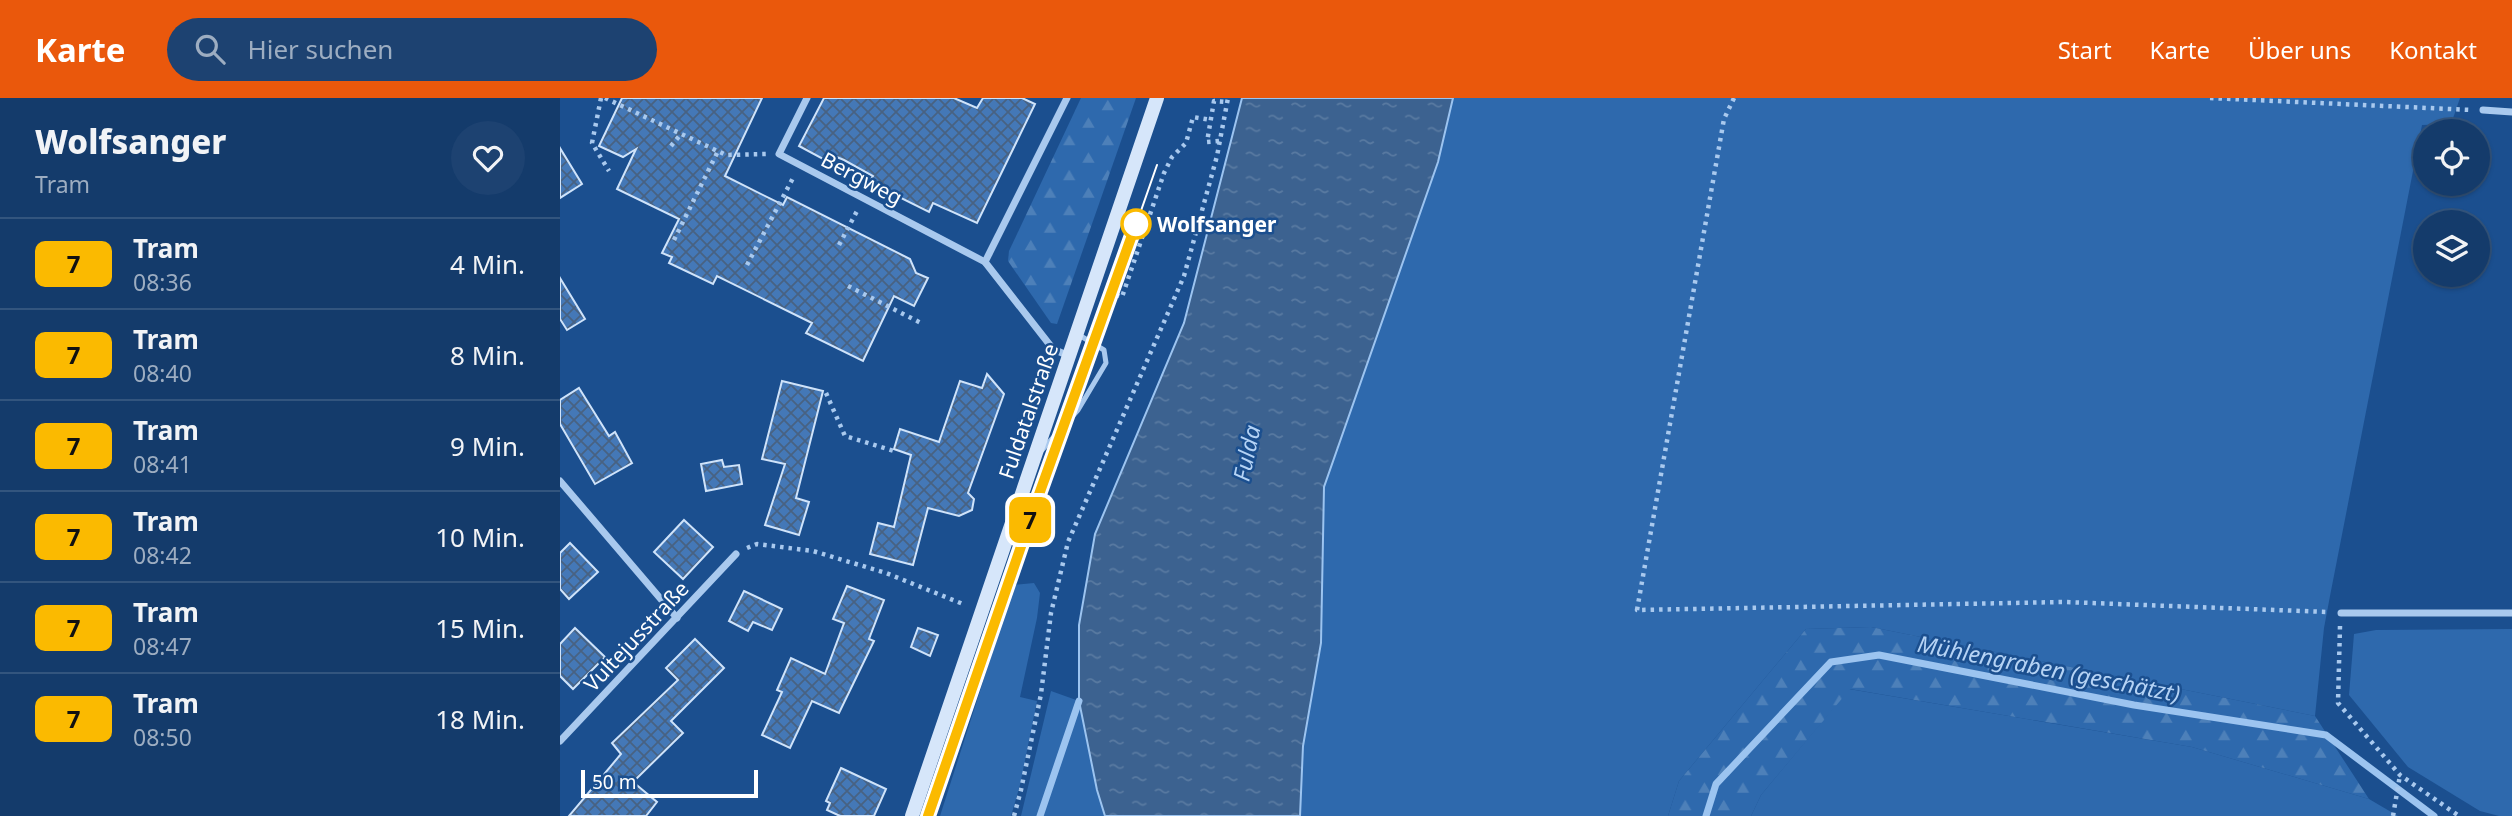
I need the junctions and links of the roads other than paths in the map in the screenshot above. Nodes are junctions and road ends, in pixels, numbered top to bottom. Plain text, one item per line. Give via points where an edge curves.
1 (807, 98) edge
2 (1067, 98) edge
3 (1157, 98) edge
4 (2483, 110) road end
5 (2512, 112) edge
6 (985, 261) junction
7 (1077, 333) junction
8 (1069, 356) junction
9 (1035, 457) junction
10 (560, 481) edge
11 (736, 554) road end
12 (2341, 613) road end
13 (2512, 613) edge
14 (677, 618) junction
15 (560, 741) edge
16 (912, 816) edge

1 - 6 street, Bergweg via 779,154
2 - 6 street
3 - 7 main road, Fuldatalstraße
4 - 5 street
6 - 8 street, Bergweg via 1053,349
7 - 8 main road, Fuldatalstraße
7 - 9 lane via 1104,350 1106,363 1078,410
8 - 9 main road, Fuldatalstraße
9 - 16 main road, Fuldatalstraße
10 - 14 street
11 - 14 street, Vultejusstraße
12 - 13 street
14 - 15 street, Vultejusstraße

